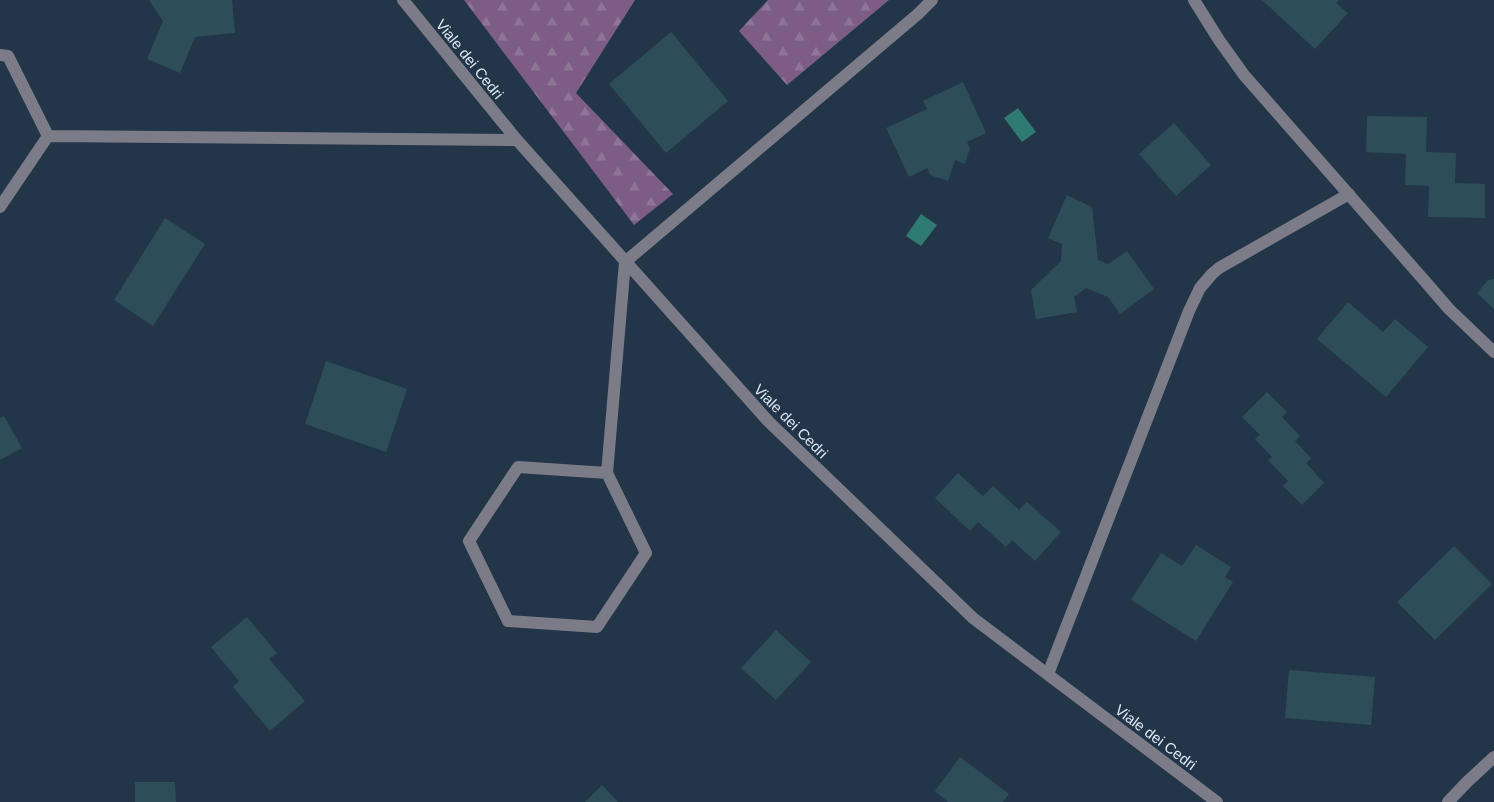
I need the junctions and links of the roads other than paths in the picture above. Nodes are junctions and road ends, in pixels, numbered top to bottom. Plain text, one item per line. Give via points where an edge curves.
1 (403, 0) edge
2 (932, 0) edge
3 (1194, 0) edge
4 (0, 55) edge
5 (48, 136) junction
6 (517, 140) junction
7 (1349, 194) junction
8 (0, 207) edge
9 (626, 262) junction
10 (1494, 352) edge
11 (607, 473) junction
12 (1048, 674) junction
13 (1494, 757) edge
14 (1217, 802) edge
15 (1448, 802) edge

1 - 6 street, Viale dei Cedri
2 - 9 street
3 - 7 street via 1236,64
4 - 5 street via 8,56
5 - 6 street
5 - 8 street
6 - 9 street, Viale dei Cedri
7 - 10 street via 1449,309
7 - 12 street via 1232,260 1200,288
9 - 11 street
9 - 12 street, Viale dei Cedri via 769,422 973,618
11 - 11 street via 518,467 469,541 508,621 597,627 646,553
12 - 14 street, Viale dei Cedri
13 - 15 street

